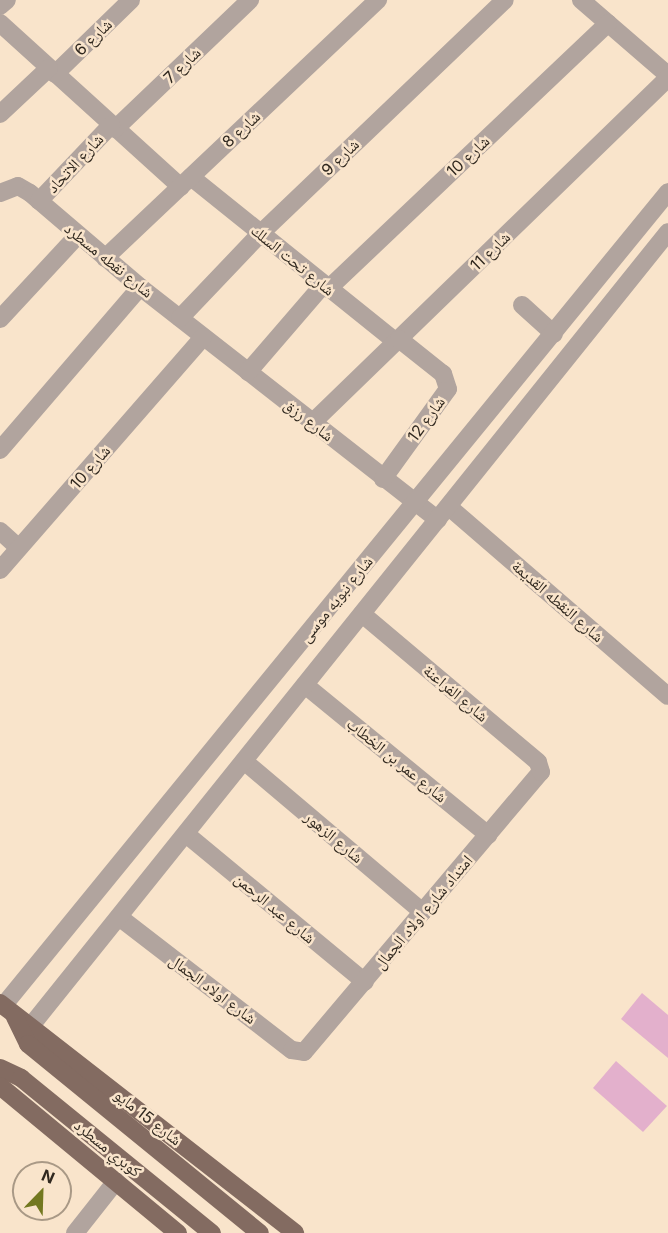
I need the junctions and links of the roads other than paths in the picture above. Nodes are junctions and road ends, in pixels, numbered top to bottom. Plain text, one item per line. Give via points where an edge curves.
1 (7, 0) edge
2 (131, 0) edge
3 (250, 0) edge
4 (378, 0) edge
5 (505, 0) edge
6 (581, 0) edge
7 (0, 6) edge
8 (608, 22) junction
9 (0, 23) edge
10 (52, 71) junction
11 (668, 77) edge
12 (0, 114) edge
13 (113, 127) junction
14 (186, 182) junction
15 (668, 192) edge
16 (0, 193) edge
17 (39, 201) junction
18 (668, 232) edge
19 (261, 234) junction
20 (77, 236) junction
21 (105, 258) junction
22 (140, 286) junction
23 (325, 287) junction
24 (522, 305) dead end
25 (180, 318) junction
26 (0, 319) edge
27 (554, 334) junction
28 (203, 337) junction
29 (398, 340) junction
30 (248, 372) junction
31 (312, 423) junction
32 (0, 450) edge
33 (383, 479) junction
34 (415, 503) junction
35 (443, 514) junction
36 (0, 531) edge
37 (19, 548) junction
38 (0, 570) edge
39 (362, 614) junction
40 (305, 685) junction
41 (668, 696) edge
42 (244, 762) junction
43 (537, 776) joint
44 (186, 834) junction
45 (488, 835) junction
46 (423, 912) junction
47 (119, 917) junction
48 (365, 982) junction
49 (6, 1008) edge
50 (30, 1027) junction
51 (309, 1048) joint
52 (0, 1068) edge
53 (0, 1086) edge
54 (116, 1181) junction
55 (75, 1233) edge
56 (178, 1233) edge
57 (212, 1233) edge
58 (260, 1233) edge
59 (295, 1233) edge

1 - 7 street
2 - 10 street, شارع 6
3 - 13 street, شارع 7
4 - 14 street, شارع 8
5 - 19 street, شارع 9
6 - 8 street
8 - 11 street
8 - 23 street, شارع 10
9 - 10 street, شارع تحت السلك
10 - 12 street, شارع 6
10 - 13 street, شارع تحت السلك
11 - 29 street, شارع 11
13 - 14 street, شارع تحت السلك
13 - 17 street, شارع الاتحاد
14 - 19 street, شارع تحت السلك
14 - 21 street, شارع 8
15 - 27 street, شارع نبويه موسى
16 - 17 street via 18,186
17 - 20 street, شارع نقطه مسطرد
18 - 35 street, شارع نبويه موسى
19 - 23 street, شارع تحت السلك
19 - 25 street, شارع 9
20 - 21 street, شارع نقطه مسطرد
20 - 26 street
21 - 22 street, شارع نقطه مسطرد
22 - 25 street, شارع نقطه مسطرد
22 - 32 street
23 - 29 street, شارع تحت السلك
23 - 30 street, شارع 10
24 - 27 street
25 - 28 street, شارع رزق
27 - 34 street, شارع نبويه موسى
28 - 30 street, شارع رزق
28 - 37 street, شارع 10
29 - 31 street, شارع 11
29 - 33 street, شارع 12 via 443,375 448,389
30 - 31 street, شارع رزق
31 - 33 street, شارع رزق
33 - 34 street, شارع رزق
34 - 35 street, شارع رزق
34 - 49 street, شارع نبويه موسى
35 - 39 street, شارع نبويه موسى
35 - 41 street, شارع النقطه القديمة
36 - 37 street
37 - 38 street, شارع 10
39 - 40 street, شارع نبويه موسى
39 - 43 street, شارع الفراعنة via 538,762 541,772
40 - 42 street, شارع نبويه موسى
40 - 45 street, شارع عمر بن الخطاب
42 - 44 street, شارع نبويه موسى
42 - 46 street, شارع الزهور
43 - 45 street, امتداد شارع اولاد الجمال
44 - 47 street, شارع نبويه موسى
44 - 48 street, شارع عبد الرحمن
45 - 46 street, امتداد شارع اولاد الجمال
46 - 48 street, امتداد شارع اولاد الجمال
47 - 50 street, شارع نبويه موسى
47 - 51 street, شارع اولاد الجمال via 292,1050 304,1052
48 - 51 street, امتداد شارع اولاد الجمال
49 - 50 main road, شارع 15 مايو
49 - 58 main road, كوبري مسطرد via 28,1044
50 - 59 main road, شارع 15 مايو
52 - 57 main road, كوبري مسطرد via 21,1078
53 - 54 main road
54 - 55 street
54 - 56 main road

